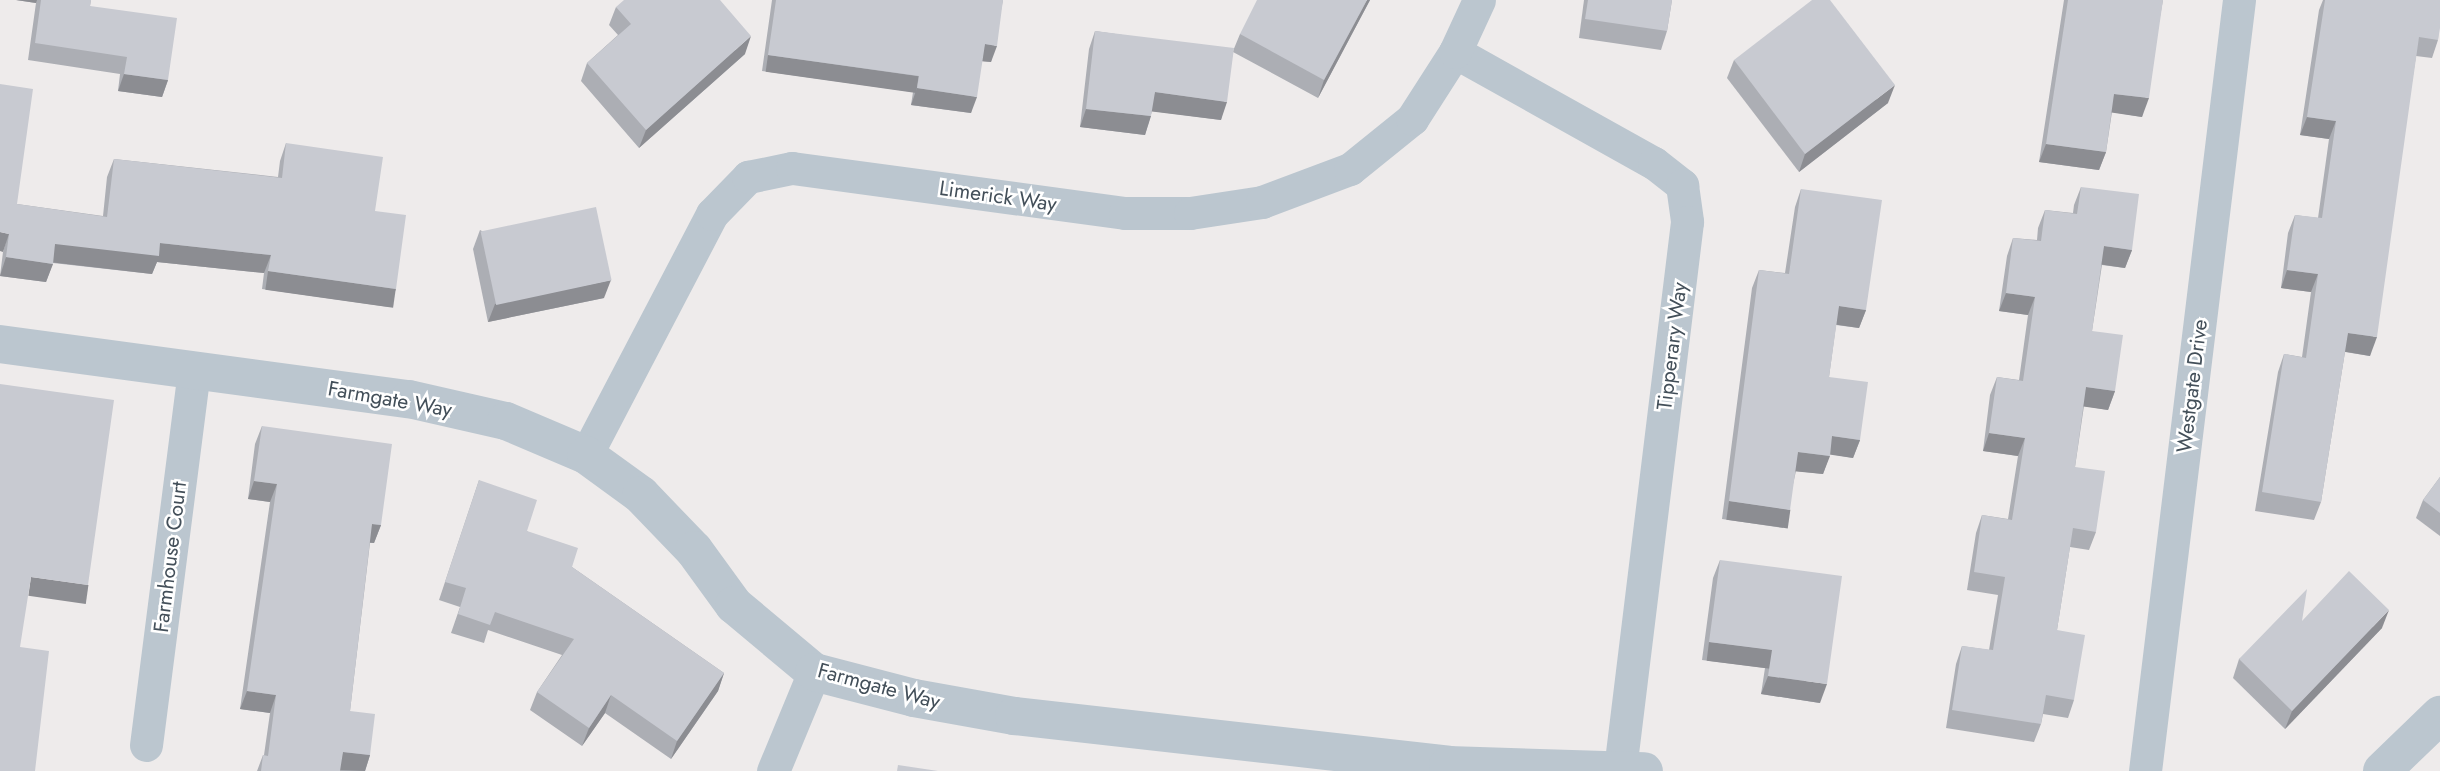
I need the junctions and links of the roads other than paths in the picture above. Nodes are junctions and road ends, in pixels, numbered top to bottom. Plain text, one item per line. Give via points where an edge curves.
1 (1479, 0) edge
2 (2239, 0) edge
3 (1455, 51) junction
4 (0, 344) edge
5 (194, 370) junction
6 (586, 455) junction
7 (814, 672) junction
8 (2440, 715) edge
9 (146, 745) dead end
10 (1632, 770) edge
11 (773, 771) edge
12 (2145, 771) edge
13 (2382, 771) edge

1 - 3 street, Limerick Way
2 - 12 street, Westgate Drive
3 - 6 street, Limerick Way via 1412,118 1350,169 1262,202 1190,213 1125,214 792,168 748,177 712,214
3 - 10 street, Tipperary Way via 1654,163 1682,185 1687,222
4 - 5 street, Farmgate Way
5 - 6 street, Farmgate Way via 409,399 506,421
5 - 9 street, Farmhouse Court
6 - 7 street, Farmgate Way via 641,495 694,550 734,605
7 - 10 street, Farmgate Way via 914,698 1014,716 1448,765
7 - 11 street
8 - 13 street

